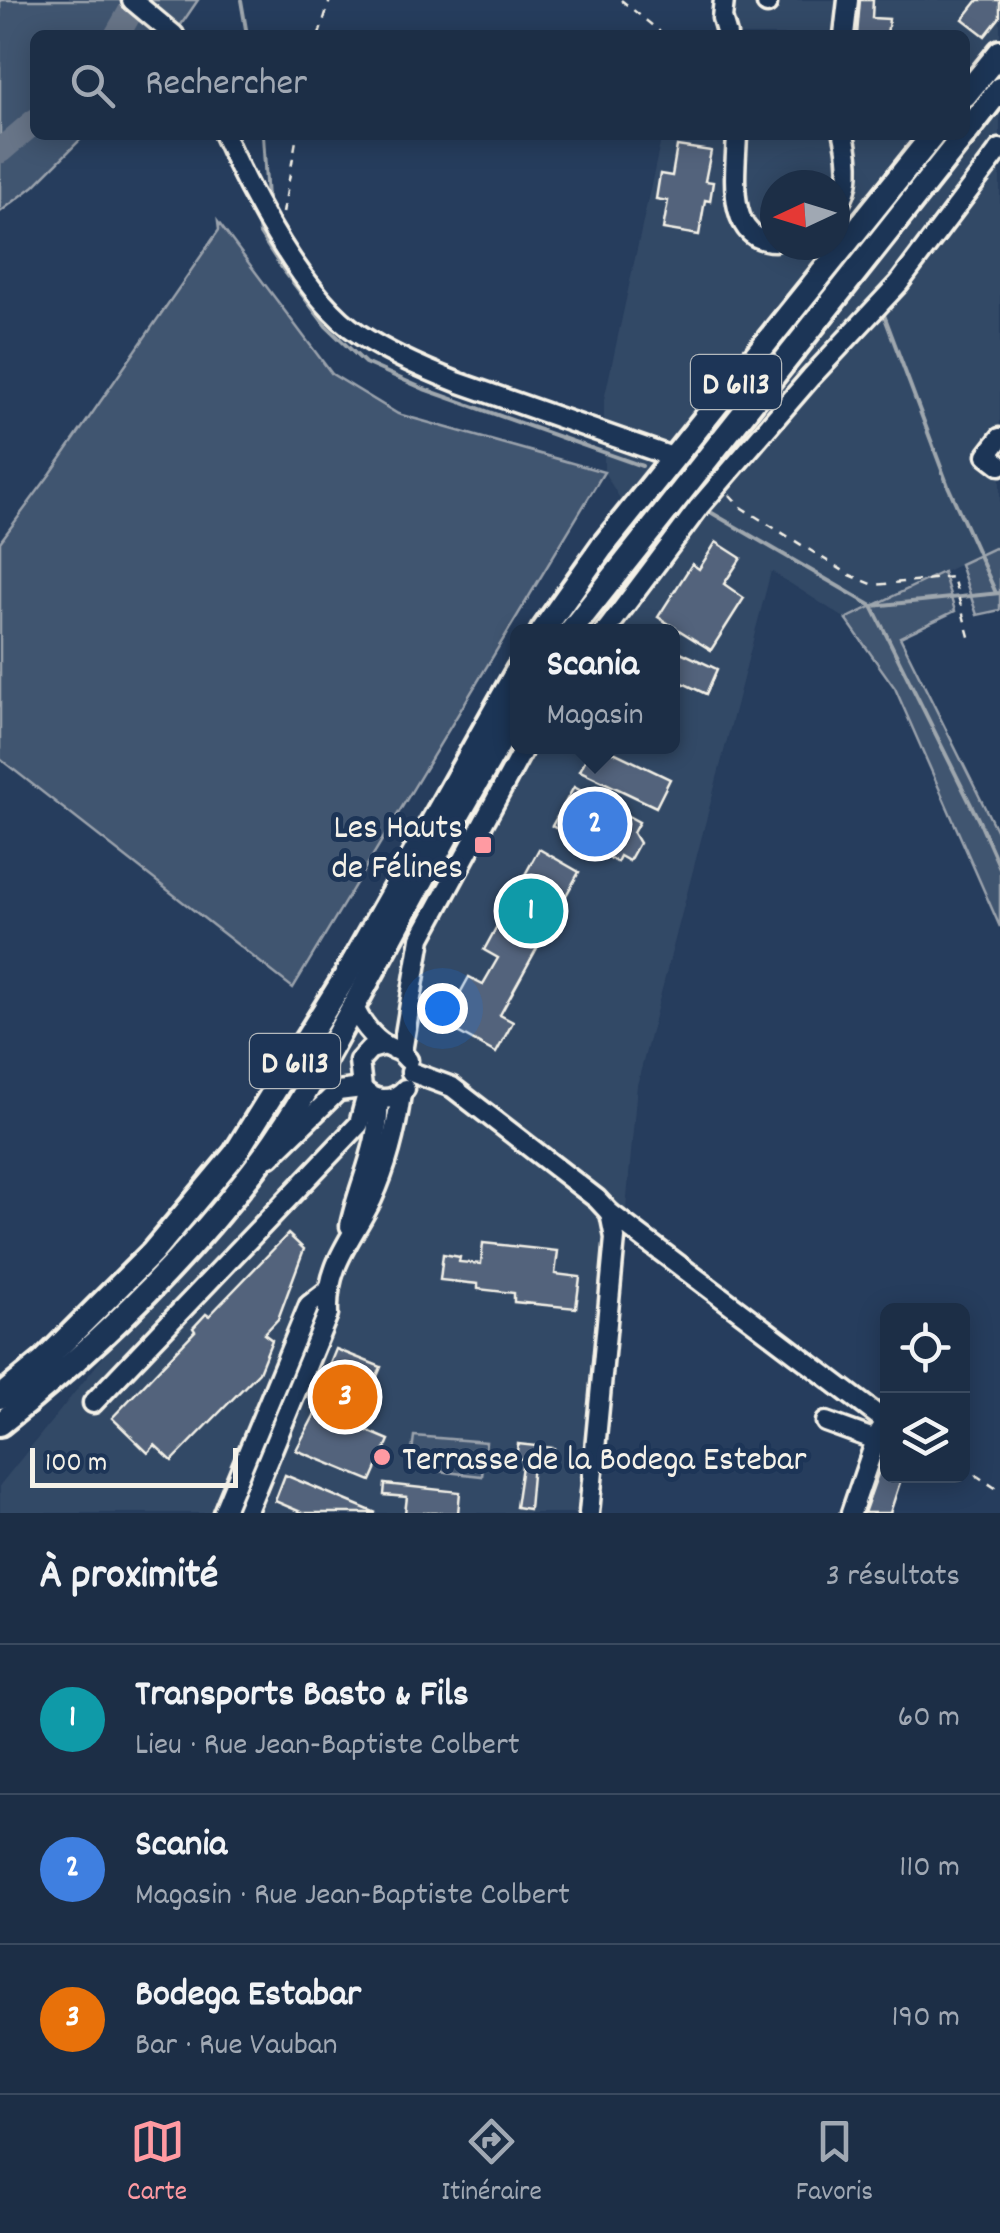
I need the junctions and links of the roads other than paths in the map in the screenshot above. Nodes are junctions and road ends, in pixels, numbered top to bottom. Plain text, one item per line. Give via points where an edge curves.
1 (132, 0) edge
2 (724, 0) edge
3 (848, 0) edge
4 (169, 30) edge
5 (726, 30) edge
6 (845, 30) edge
7 (1000, 52) edge
8 (1000, 89) edge
9 (970, 90) edge
10 (970, 128) edge
11 (227, 140) edge
12 (737, 140) edge
13 (845, 140) edge
14 (929, 140) edge
15 (961, 140) edge
16 (1000, 149) edge
17 (849, 170) edge
18 (760, 238) edge
19 (1000, 438) edge
20 (675, 458) junction
21 (1000, 465) edge
22 (548, 624) edge
23 (576, 624) edge
24 (611, 624) edge
25 (510, 684) edge
26 (510, 725) edge
27 (522, 754) edge
28 (354, 1006) junction
29 (393, 1049) junction
30 (411, 1072) junction
31 (369, 1094) junction
32 (401, 1094) junction
33 (254, 1170) junction
34 (610, 1212) junction
35 (348, 1237) junction
36 (327, 1291) junction
37 (0, 1397) edge
38 (93, 1403) dead end
39 (880, 1417) edge
40 (826, 1422) dead end
41 (0, 1424) edge
42 (880, 1433) edge
43 (876, 1440) junction
44 (222, 1513) edge
45 (246, 1513) edge
46 (589, 1513) edge
47 (851, 1513) edge

1 - 4 street
2 - 5 street
3 - 6 street
7 - 9 main road
8 - 10 main road, D 6113
11 - 20 street via 310,286 356,332 440,375
12 - 18 street via 737,213
13 - 17 street
14 - 20 main road, D 6113
15 - 23 main road, D 6113
16 - 24 street via 899,283 720,482
19 - 21 street via 987,455
20 - 22 main road, D 6113
25 - 37 main road, D 6113 via 344,979 235,1154 152,1253
26 - 28 main road, D 6113
27 - 29 street via 421,938 410,1015
28 - 29 street via 358,1019
28 - 33 main road, D 6113
29 - 30 street
29 - 31 street via 370,1050 359,1061
30 - 32 street
30 - 34 street via 452,1088
31 - 32 street
31 - 33 street via 338,1092
31 - 35 street via 377,1142
31 - 38 street via 359,1124
32 - 35 street via 394,1143
33 - 41 main road, D 6113 via 116,1324
34 - 39 street
34 - 46 street via 615,1238
35 - 36 street
36 - 44 street via 309,1305
36 - 45 street via 328,1314
40 - 43 street
42 - 43 street
43 - 47 street

